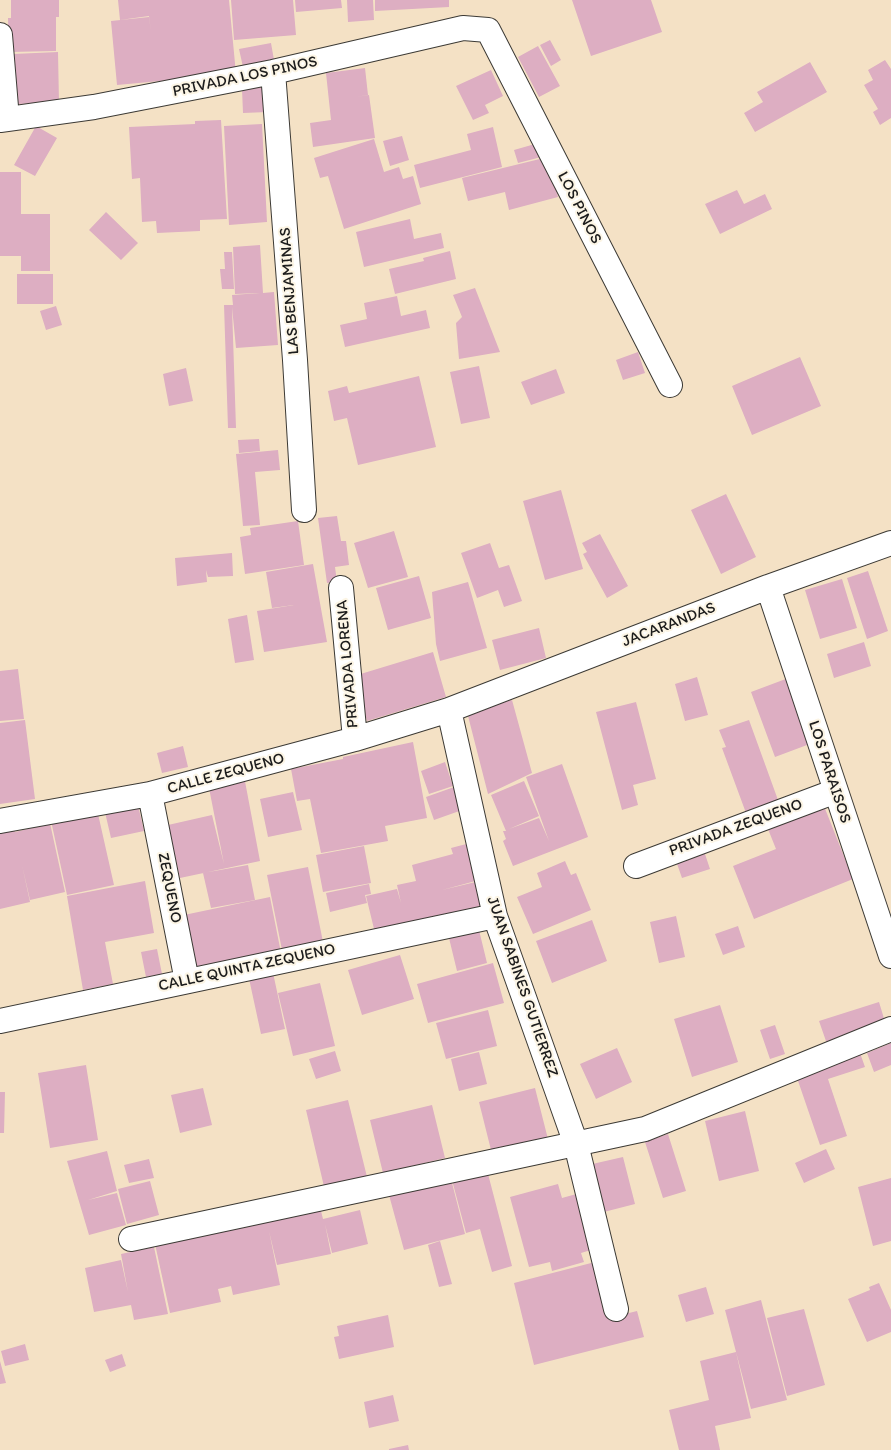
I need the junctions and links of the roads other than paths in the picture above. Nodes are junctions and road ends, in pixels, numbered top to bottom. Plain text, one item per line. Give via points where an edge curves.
1 (488, 30) joint
2 (0, 36) edge
3 (273, 72) junction
4 (3, 120) edge
5 (670, 385) dead end
6 (304, 510) dead end
7 (891, 543) edge
8 (768, 587) junction
9 (341, 588) dead end
10 (449, 710) junction
11 (355, 739) junction
12 (836, 791) junction
13 (150, 794) junction
14 (0, 821) edge
15 (636, 866) dead end
16 (495, 916) junction
17 (891, 956) edge
18 (187, 981) junction
19 (0, 1022) edge
20 (891, 1030) edge
21 (576, 1144) junction
22 (131, 1240) dead end
23 (616, 1309) dead end

1 - 3 street, PRIVADA LOS PINOS via 463,28
1 - 5 street, LOS PINOS
2 - 4 street
3 - 4 street, PRIVADA LOS PINOS via 94,107
3 - 6 street, LAS BENJAMINAS
7 - 8 street, JACARANDAS
8 - 10 street, JACARANDAS
8 - 12 street, LOS PARAISOS
9 - 11 street, PRIVADA LORENA
10 - 11 street, CALLE ZEQUENO
10 - 16 street, JUAN SABINES GUTIERREZ
11 - 13 street, CALLE ZEQUENO
12 - 15 street, PRIVADA ZEQUENO
12 - 17 street, LOS PARAISOS
13 - 14 street, CALLE ZEQUENO
13 - 18 street, ZEQUENO
16 - 18 street, CALLE QUINTA ZEQUENO
16 - 21 street, JUAN SABINES GUTIERREZ
18 - 19 street, CALLE QUINTA ZEQUENO
20 - 21 street via 645,1129
21 - 22 street
21 - 23 street, JUAN SABINES GUTIERREZ

